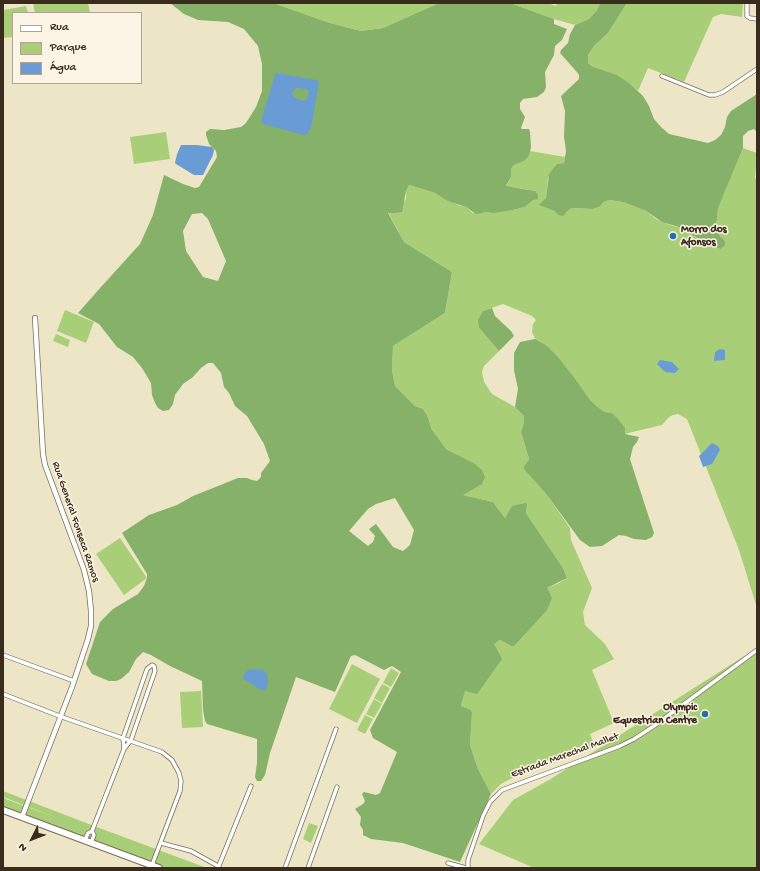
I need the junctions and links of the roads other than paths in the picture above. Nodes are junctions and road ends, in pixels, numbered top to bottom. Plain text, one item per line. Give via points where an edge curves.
1 (747, 3) edge
2 (757, 19) edge
3 (757, 69) edge
4 (662, 76) dead end
5 (35, 318) dead end
6 (757, 650) edge
7 (3, 657) edge
8 (74, 681) junction
9 (3, 694) edge
10 (136, 702) junction
11 (143, 705) junction
12 (62, 717) junction
13 (336, 729) dead end
14 (123, 738) junction
15 (130, 740) junction
16 (124, 749) junction
17 (251, 786) dead end
18 (337, 787) dead end
19 (3, 810) edge
20 (22, 817) junction
21 (92, 831) junction
22 (88, 841) junction
23 (162, 843) junction
24 (448, 863) dead end
25 (152, 866) junction
26 (218, 867) edge
27 (159, 868) edge
28 (285, 868) edge
29 (308, 868) edge
30 (464, 868) edge

1 - 2 street via 747,16
3 - 4 street via 715,95 709,95
5 - 8 street, Rua General Fonseca Ramos via 44,459 49,479 84,570 91,604 91,626
6 - 30 street, Estrada Marechal Mallet via 634,739 502,790 490,802 483,816
7 - 8 street
8 - 12 street, Rua General Fonseca Ramos
9 - 12 street
10 - 11 street
10 - 11 street via 147,669 152,665 155,671
10 - 14 street
11 - 15 street
12 - 14 street
12 - 20 street, Rua General Fonseca Ramos
13 - 28 street
14 - 15 street
14 - 16 street
15 - 16 street
15 - 23 street via 162,752 172,760 181,781 180,792
16 - 21 street
17 - 26 street
18 - 29 street
19 - 20 main road
20 - 22 main road
21 - 22 street via 88,833
21 - 22 street via 94,836
22 - 25 main road
23 - 25 street
23 - 26 street via 191,851
24 - 30 street
25 - 27 main road

